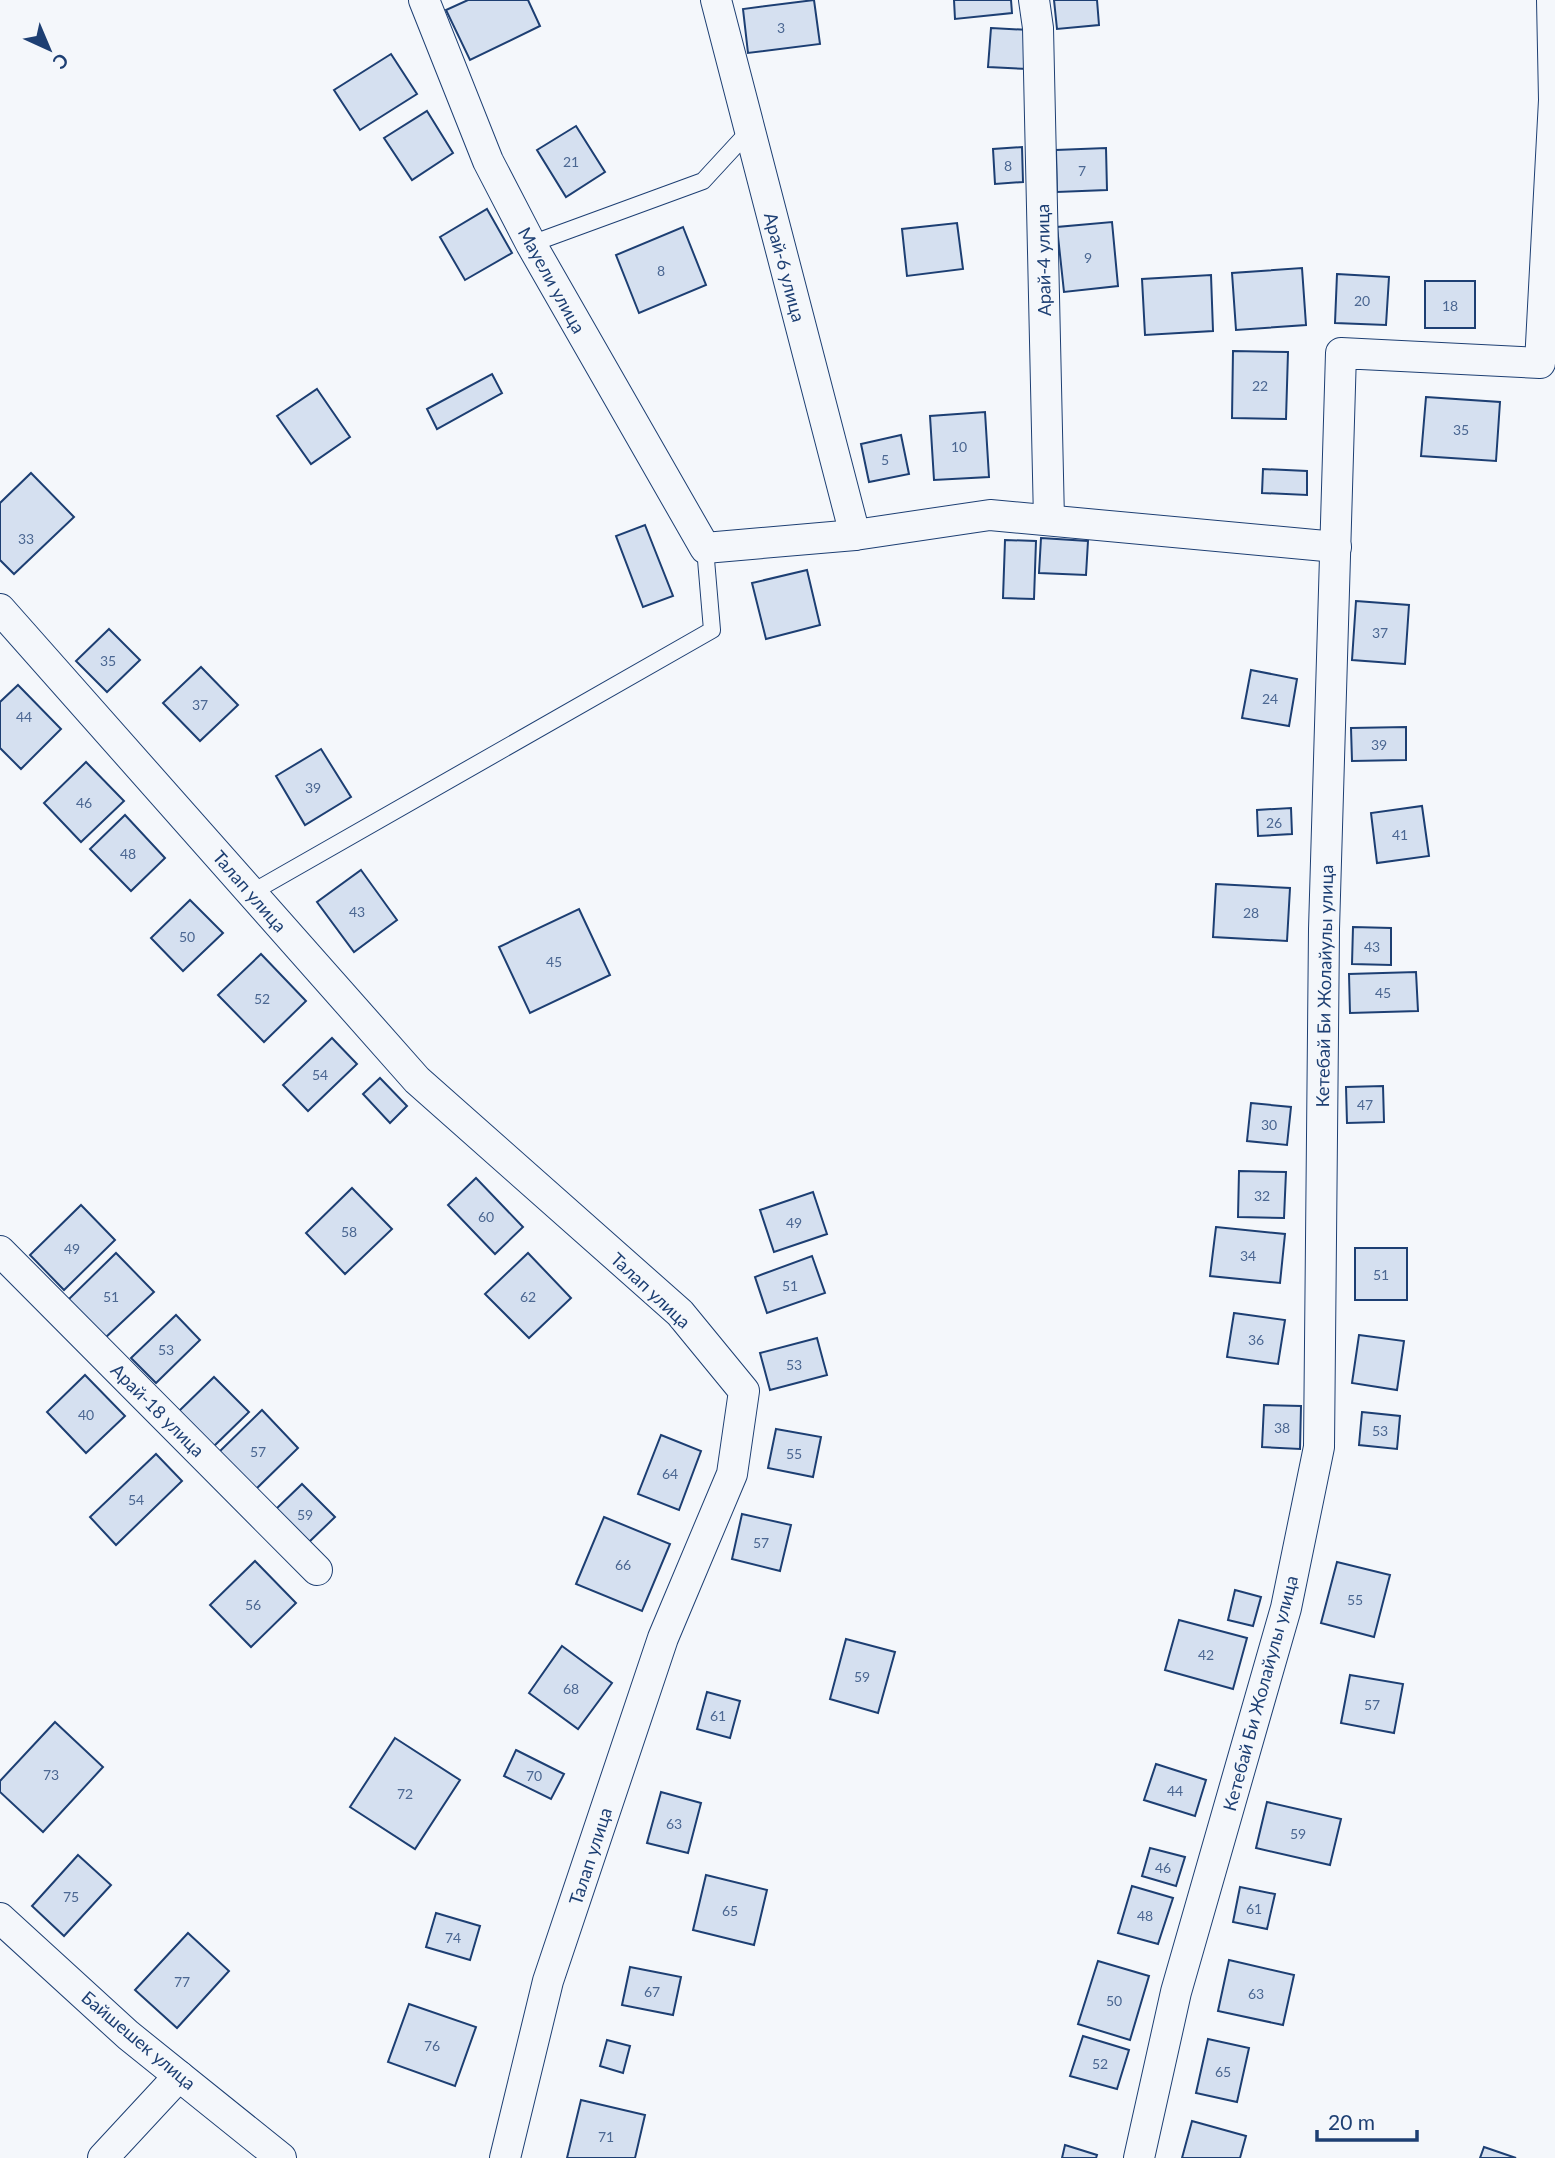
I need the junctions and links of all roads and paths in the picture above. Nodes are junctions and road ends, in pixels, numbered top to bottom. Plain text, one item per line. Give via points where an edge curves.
1 (424, 0) edge
2 (716, 0) edge
3 (1034, 0) edge
4 (1552, 0) edge
5 (750, 130) junction
6 (531, 244) junction
7 (1049, 520) junction
8 (855, 535) junction
9 (705, 548) junction
10 (1336, 548) junction
11 (0, 609) edge
12 (251, 893) junction
13 (0, 1251) edge
14 (317, 1570) dead end
15 (0, 1918) edge
16 (179, 2076) junction
17 (103, 2158) edge
18 (281, 2158) edge
19 (505, 2158) edge
20 (1139, 2158) edge

1 - 6 street, Мауели улица via 488,162
2 - 5 street, Арай-6 улица
3 - 7 street, Арай-4 улица
4 - 10 street, Кетебай Би Жолайулы улица via 1554,100 1540,363 1341,353
5 - 6 lane via 703,181
5 - 8 street, Арай-6 улица
6 - 9 street, Мауели улица
7 - 8 street via 990,514
7 - 10 street
8 - 9 street
9 - 12 lane via 712,630
10 - 20 street, Кетебай Би Жолайулы улица via 1324,929 1319,1447 1286,1608 1176,1992
11 - 12 street, Талап улица
12 - 19 street, Талап улица via 416,1080 680,1313 744,1391 732,1474 663,1638 548,1981
13 - 14 street, Арай-18 улица
15 - 16 street, Байшешек улица
16 - 17 street
16 - 18 street, Байшешек улица

